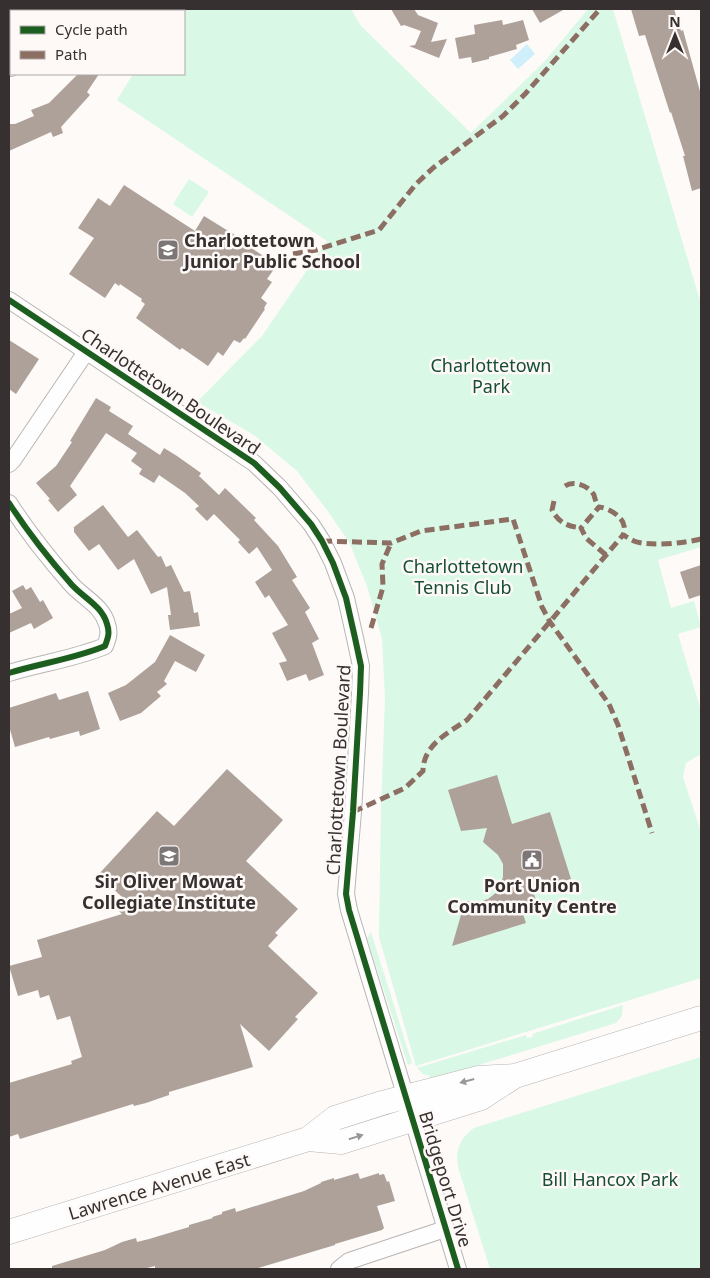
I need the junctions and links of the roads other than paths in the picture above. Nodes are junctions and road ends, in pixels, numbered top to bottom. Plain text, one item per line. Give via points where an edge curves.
1 (9, 300) edge
2 (86, 352) junction
3 (9, 464) edge
4 (9, 502) edge
5 (9, 673) edge
6 (701, 1018) edge
7 (515, 1076) junction
8 (405, 1097) junction
9 (412, 1119) junction
10 (308, 1139) junction
11 (445, 1229) junction
12 (9, 1232) edge
13 (339, 1269) edge
14 (458, 1269) edge

1 - 2 street, Charlottetown Boulevard
2 - 3 street
2 - 8 street, Charlottetown Boulevard via 254,463 310,524 333,562 346,598 361,666 346,894
4 - 5 street via 73,586 96,606 107,624 109,635 104,646 89,653
6 - 7 main road, Lawrence Avenue East
7 -> 8 main road, Lawrence Avenue East via 478,1078
7 - 9 main road, Lawrence Avenue East via 481,1098
8 - 9 street, Bridgeport Drive
8 - 10 main road, Lawrence Avenue East via 335,1118
10 -> 9 main road, Lawrence Avenue East via 341,1142
9 - 11 street, Bridgeport Drive
10 - 12 main road, Lawrence Avenue East
11 - 13 street via 348,1261
11 - 14 street, Bridgeport Drive

